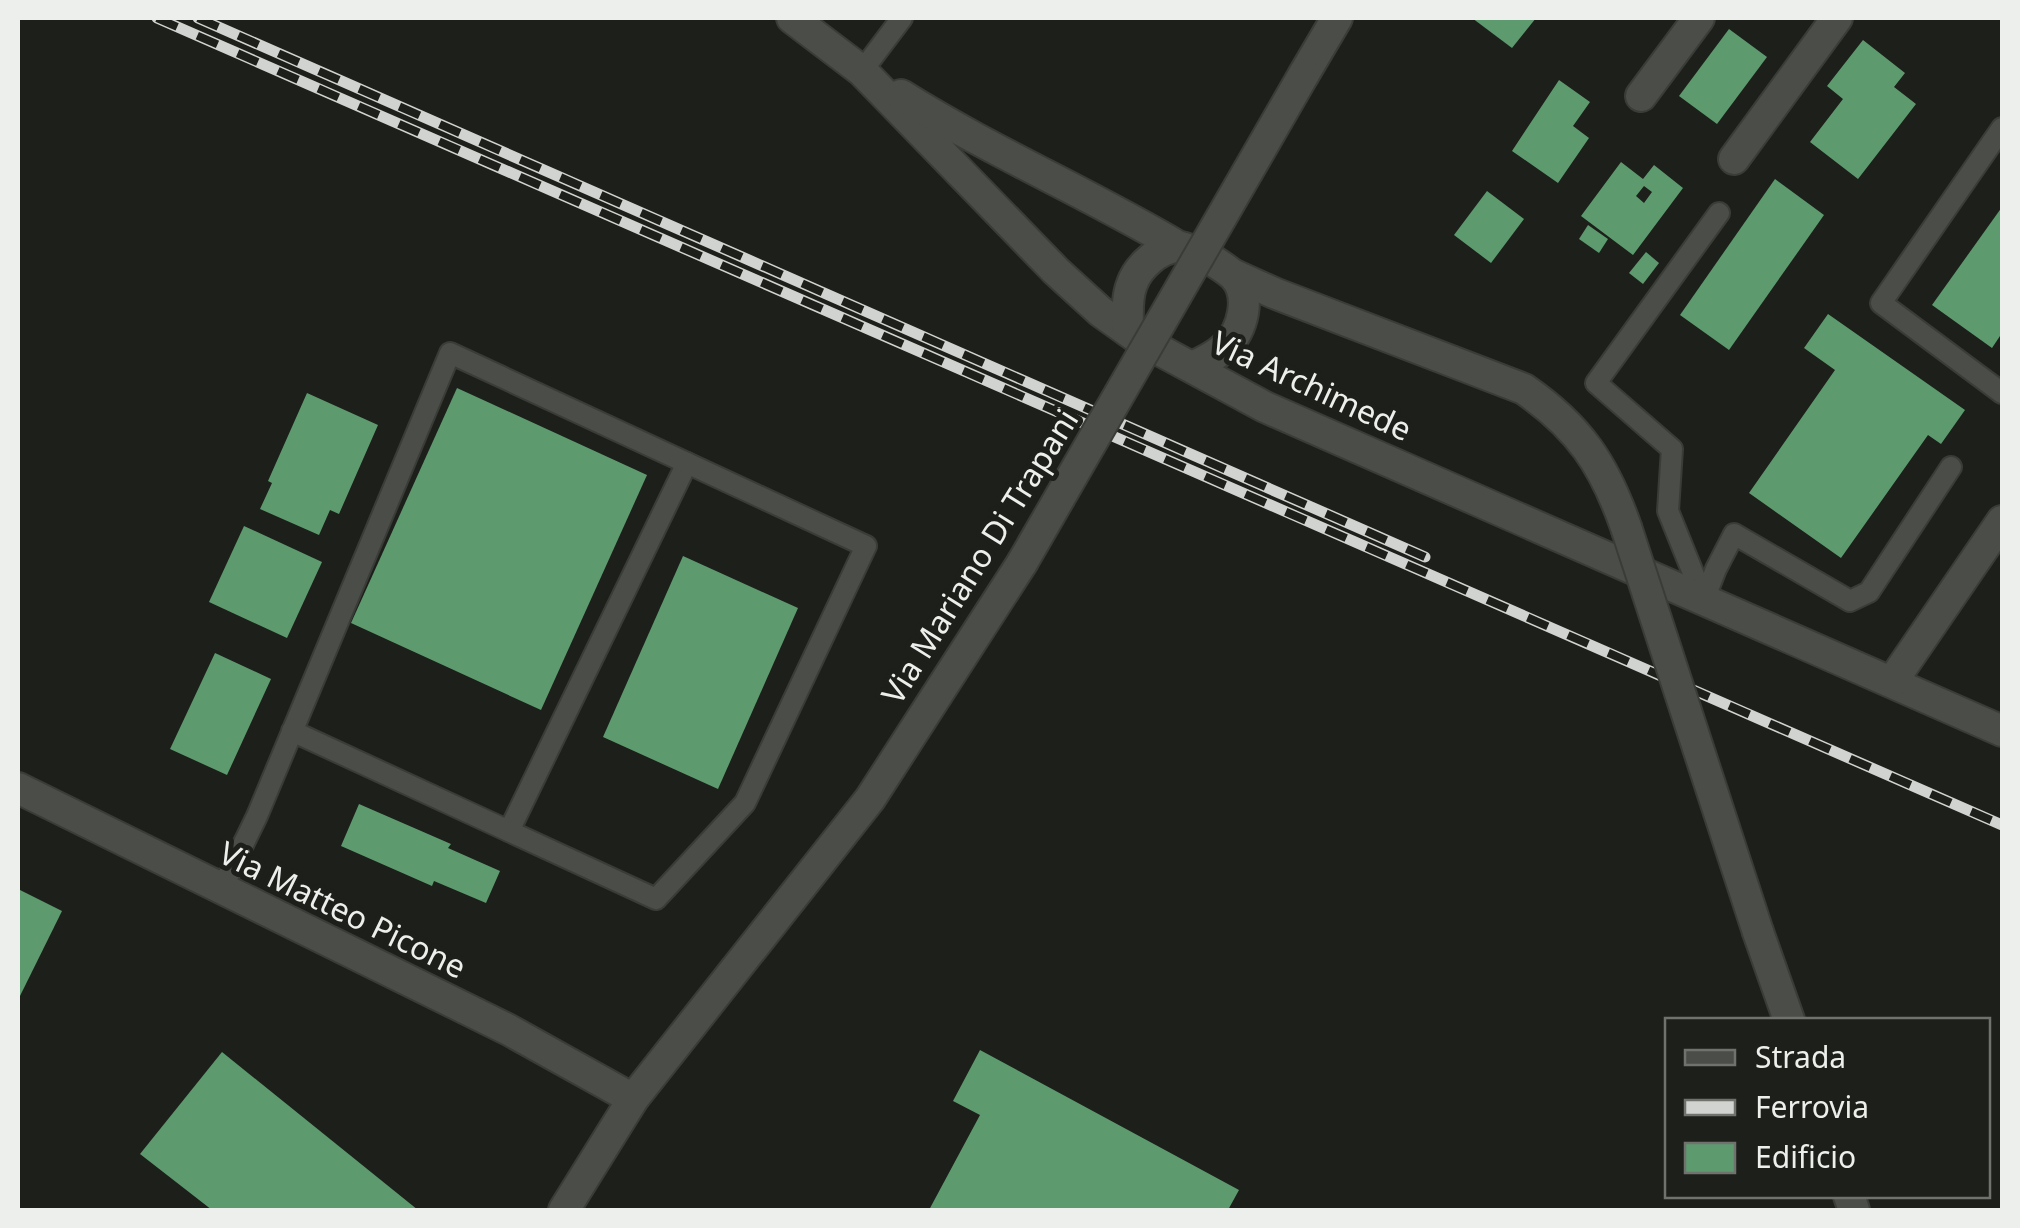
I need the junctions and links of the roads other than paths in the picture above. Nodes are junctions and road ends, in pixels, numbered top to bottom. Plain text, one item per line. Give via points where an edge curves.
1 (792, 18) edge
2 (1338, 18) edge
3 (1698, 18) edge
4 (1836, 18) edge
5 (895, 20) edge
6 (862, 70) junction
7 (1642, 96) dead end
8 (2002, 128) edge
9 (1734, 159) dead end
10 (1718, 213) dead end
11 (1178, 247) junction
12 (1234, 276) junction
13 (1274, 294) junction
14 (1241, 319) junction
15 (1128, 331) junction
16 (1192, 367) junction
17 (2002, 393) edge
18 (1249, 398) junction
19 (688, 464) junction
20 (1951, 466) dead end
21 (2002, 521) edge
22 (1704, 600) junction
23 (1892, 682) junction
24 (292, 731) junction
25 (2002, 731) edge
26 (18, 788) edge
27 (509, 831) junction
28 (222, 888) junction
29 (1787, 1018) edge
30 (633, 1099) junction
31 (564, 1210) edge

1 - 6 street, Via Archimede
2 - 30 street, Via Mariano Di Trapani, bridge via 1022,563 870,799
3 - 7 street
4 - 9 street
5 - 6 lane
6 - 11 street
6 - 15 street, Via Archimede via 1056,271
8 - 17 lane via 1881,303
10 - 22 lane via 1596,383 1672,449 1668,511
11 - 12 street
11 - 15 street via 1143,265 1132,282
12 - 13 street
12 - 14 street via 1242,289
13 - 14 street via 1261,295
13 - 29 street, bridge via 1524,389 1578,435 1614,493
14 - 16 street via 1226,346
14 - 18 street via 1239,362
15 - 16 street, Via Archimede
16 - 18 street, Via Archimede
18 - 22 street, Via Archimede
19 - 24 lane via 450,353
19 - 27 lane
19 - 27 lane via 866,546 746,803 656,898
20 - 22 lane via 1869,592 1850,600 1734,534
21 - 23 street
22 - 23 street, Via Archimede
23 - 25 street, Via Archimede
24 - 27 lane
24 - 28 lane
26 - 28 street, Via Matteo Picone
28 - 30 street, Via Matteo Picone
30 - 31 street, Via Mariano Di Trapani

